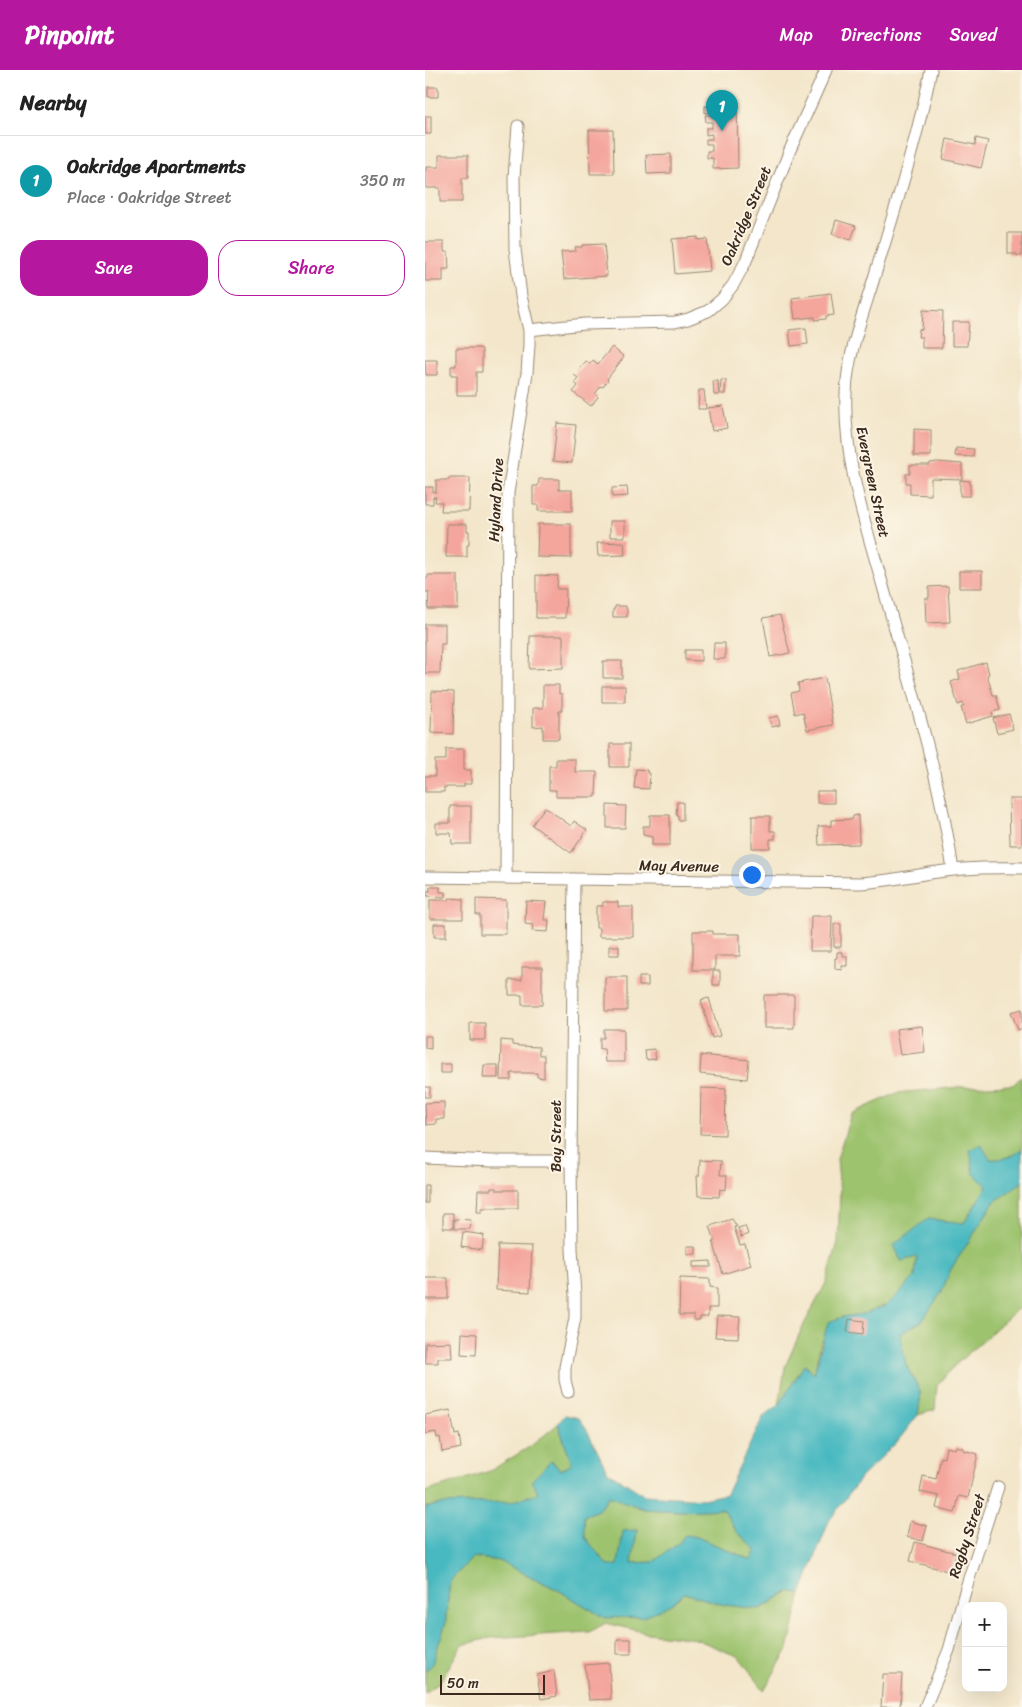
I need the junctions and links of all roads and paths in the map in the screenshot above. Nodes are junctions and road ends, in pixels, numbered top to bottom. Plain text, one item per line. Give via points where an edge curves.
1 (826, 70) edge
2 (931, 70) edge
3 (518, 126) dead end
4 (529, 330) junction
5 (1022, 868) edge
6 (953, 870) junction
7 (425, 877) edge
8 (506, 878) junction
9 (574, 879) junction
10 (425, 1158) edge
11 (571, 1161) junction
12 (568, 1392) dead end
13 (998, 1487) dead end
14 (925, 1707) edge

1 - 4 street, Oakridge Street via 745,263 722,299 708,311 689,320
2 - 6 street, Evergreen Street via 906,171 850,366 846,423 852,467 871,546 939,787
3 - 4 street, Hyland Drive via 514,177 515,249
4 - 8 street, Hyland Drive via 527,373 508,493
5 - 6 street, May Avenue
6 - 9 street, May Avenue via 861,883
7 - 8 street, May Avenue
8 - 9 street, May Avenue
9 - 11 street, Bay Street
10 - 11 street
11 - 12 street, Bay Street via 575,1318 565,1367
13 - 14 street, Ragby Street via 949,1650

